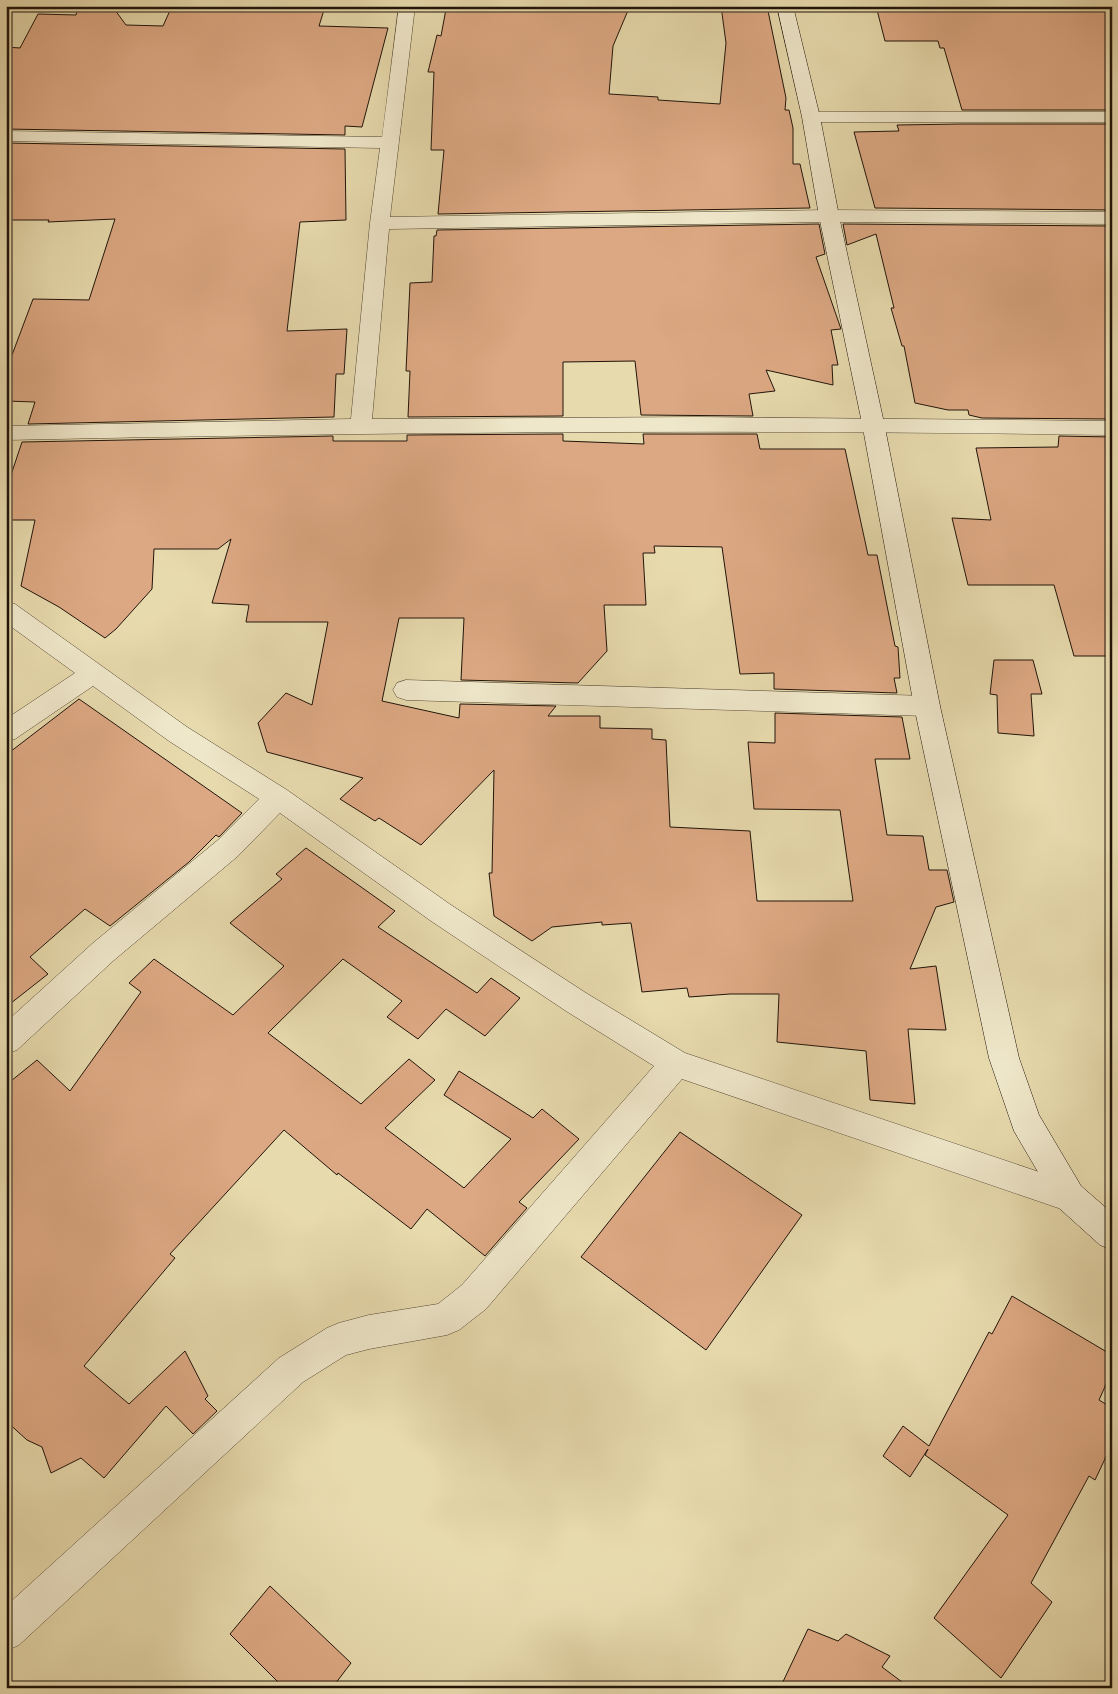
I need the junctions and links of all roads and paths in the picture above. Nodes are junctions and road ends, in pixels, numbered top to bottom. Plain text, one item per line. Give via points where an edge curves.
1 (407, 6) edge
2 (785, 6) edge
3 (1112, 117) edge
4 (811, 118) junction
5 (6, 136) edge
6 (388, 143) junction
7 (829, 216) junction
8 (1112, 218) edge
9 (380, 223) junction
10 (873, 423) junction
11 (361, 425) junction
12 (1112, 428) edge
13 (6, 433) edge
14 (6, 610) edge
15 (94, 673) junction
16 (406, 690) dead end
17 (927, 706) junction
18 (6, 732) edge
19 (278, 797) junction
20 (6, 1041) edge
21 (676, 1063) junction
22 (1070, 1197) junction
23 (1112, 1234) edge
24 (6, 1632) edge

1 - 6 street
2 - 4 street
3 - 4 street
4 - 7 street
5 - 6 street
6 - 9 street
7 - 8 street
7 - 9 street
7 - 10 street
9 - 11 street
10 - 11 street
10 - 12 street
10 - 17 street
11 - 13 street
14 - 15 street
15 - 18 street
15 - 19 street via 178,734
16 - 17 street
17 - 22 street via 1004,1058 1025,1121
19 - 20 street via 228,848 103,952
19 - 21 street via 504,955
21 - 22 street
21 - 24 street via 474,1297 447,1318 338,1340 291,1370
22 - 23 street

